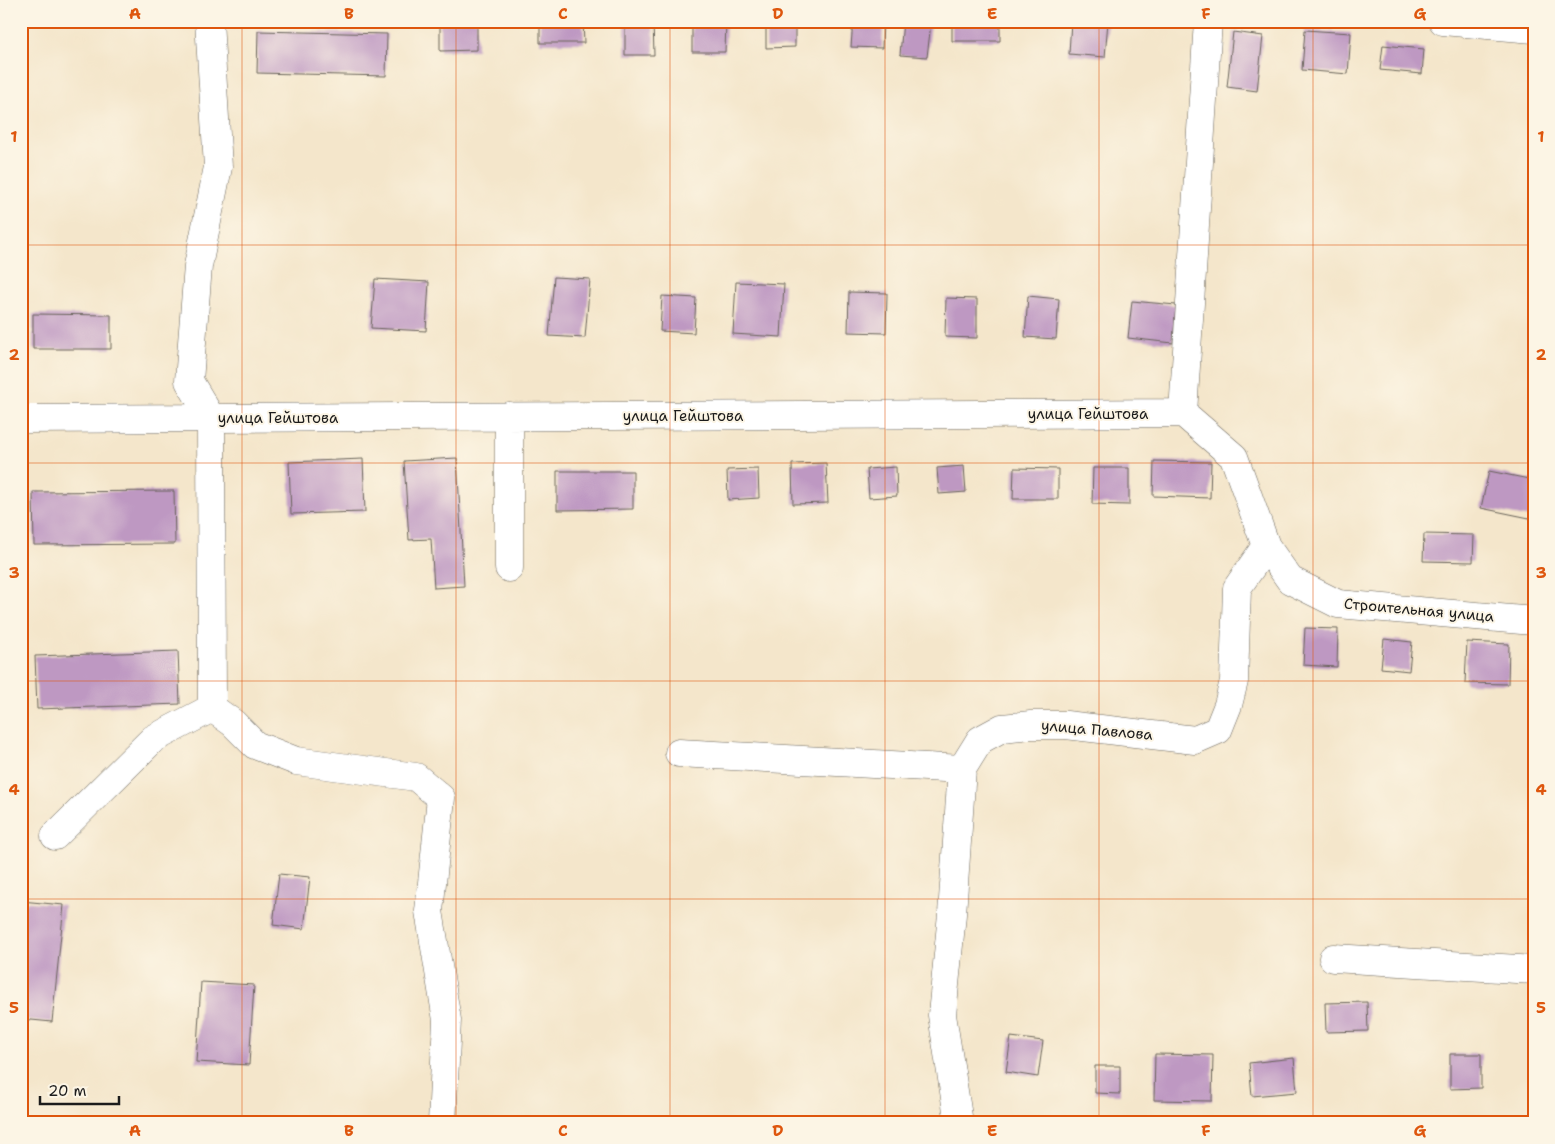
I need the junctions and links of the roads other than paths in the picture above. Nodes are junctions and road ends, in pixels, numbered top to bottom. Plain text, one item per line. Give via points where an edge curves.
1 (209, 21) edge
2 (1208, 21) edge
3 (1443, 21) edge
4 (1534, 30) edge
5 (1183, 413) junction
6 (508, 416) junction
7 (211, 418) junction
8 (21, 419) edge
9 (1266, 546) junction
10 (509, 568) dead end
11 (1534, 621) edge
12 (212, 708) junction
13 (678, 753) dead end
14 (962, 769) junction
15 (55, 836) dead end
16 (1333, 958) dead end
17 (1534, 970) edge
18 (442, 1123) edge
19 (958, 1123) edge

1 - 7 street via 218,166 198,266 190,381
2 - 5 street
3 - 4 street
5 - 6 street, улица Гейштова
5 - 9 street via 1234,458
6 - 7 street, улица Гейштова
6 - 10 street
7 - 8 street, улица Гейштова
7 - 12 street
9 - 11 street, Строительная улица via 1290,580 1338,604
9 - 14 street, улица Павлова via 1237,588 1234,681 1218,730 1195,740 1066,725 1031,724 1002,728 980,740
12 - 15 street via 153,739
12 - 18 street via 255,745 296,761 416,776 441,798 430,911 447,1020
13 - 14 street
14 - 19 street via 942,1015
16 - 17 street

